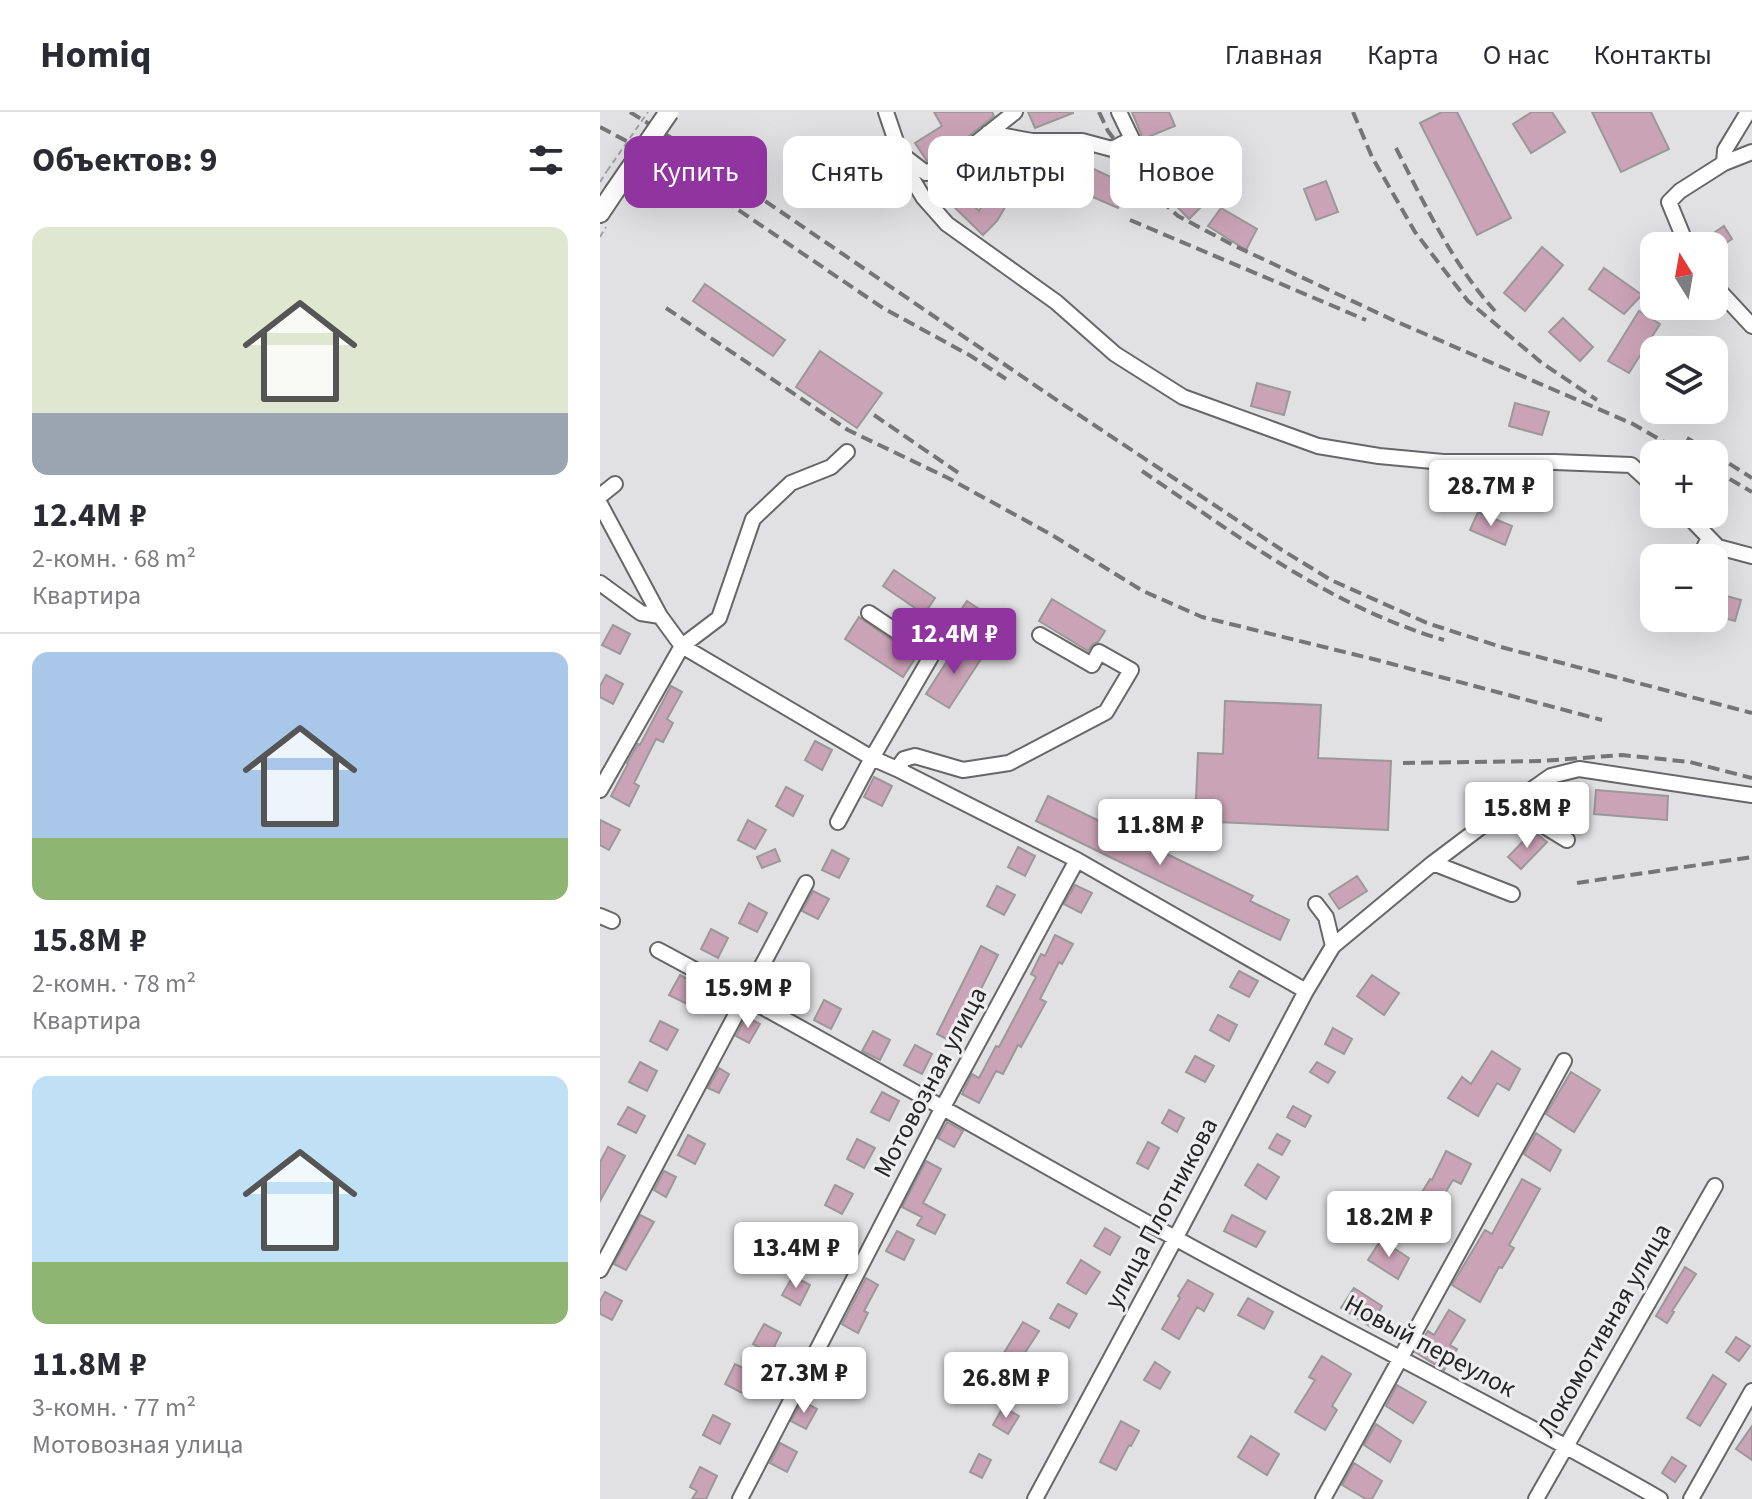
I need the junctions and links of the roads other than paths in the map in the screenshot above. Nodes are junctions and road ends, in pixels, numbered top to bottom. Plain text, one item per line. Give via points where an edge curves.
1 (669, 112) edge
2 (886, 112) edge
3 (1015, 112) edge
4 (1119, 112) edge
5 (1748, 112) edge
6 (988, 133) junction
7 (894, 136) edge
8 (1752, 152) edge
9 (912, 163) edge
10 (1724, 163) junction
11 (912, 178) edge
12 (607, 187) edge
13 (600, 213) edge
14 (1681, 232) edge
15 (1728, 300) edge
16 (1752, 326) edge
17 (847, 452) dead end
18 (1640, 473) edge
19 (615, 484) dead end
20 (600, 496) edge
21 (600, 504) edge
22 (1699, 528) edge
23 (1709, 538) junction
24 (1706, 544) edge
25 (1752, 556) edge
26 (600, 583) edge
27 (869, 613) dead end
28 (660, 616) junction
29 (946, 631) dead end
30 (1040, 635) dead end
31 (682, 646) junction
32 (932, 655) junction
33 (872, 758) junction
34 (897, 769) junction
35 (600, 790) edge
36 (1752, 795) edge
37 (1510, 805) junction
38 (838, 822) dead end
39 (1567, 840) dead end
40 (1077, 860) junction
41 (1433, 863) junction
42 (806, 883) dead end
43 (1512, 894) dead end
44 (1316, 904) dead end
45 (1333, 946) junction
46 (658, 950) dead end
47 (1306, 991) junction
48 (747, 997) junction
49 (1564, 1061) dead end
50 (943, 1107) junction
51 (1715, 1186) dead end
52 (1175, 1239) junction
53 (600, 1270) edge
54 (1402, 1359) junction
55 (1752, 1391) edge
56 (1565, 1445) junction
57 (740, 1499) edge
58 (1035, 1499) edge
59 (1323, 1499) edge
60 (1536, 1499) edge
61 (1660, 1499) edge
62 (1691, 1499) edge

1 - 12 main road, bridge
2 - 7 street
3 - 6 street
4 - 6 street via 1132,139 1112,149 1082,141 1032,141
5 - 10 street via 1725,150
6 - 9 street via 926,173
8 - 10 street
10 - 14 street via 1669,202
11 - 18 street via 947,224 1056,302 1115,354 1183,397 1318,446 1443,462 1631,465
12 - 13 main road
15 - 16 street
17 - 31 street via 831,467 791,483 753,519 719,618
19 - 20 street
21 - 28 street
22 - 23 street
23 - 24 street
23 - 25 street via 1718,547
26 - 28 street via 641,613
27 - 32 street
28 - 31 street
29 - 32 street
30 - 34 street via 1092,665 1099,652 1131,670 1106,712 1009,763 963,770 915,756 904,759
31 - 33 street
31 - 35 street
32 - 33 street
33 - 34 street
33 - 38 street
34 - 40 street
36 - 37 street, улица Плотникова via 1579,769 1551,776
37 - 39 street
37 - 41 street, улица Плотникова
40 - 47 street
40 - 50 street, Мотовозная улица
41 - 43 street
41 - 45 street, улица Плотникова
42 - 48 street
44 - 45 street via 1326,917
45 - 47 street, улица Плотникова
46 - 48 street, Новый переулок
47 - 52 street, улица Плотникова
48 - 50 street, Новый переулок
48 - 53 street
49 - 54 street
50 - 52 street, Новый переулок
50 - 57 street, Мотовозная улица
51 - 56 street, Локомотивная улица
52 - 54 street, Новый переулок
52 - 58 street, улица Плотникова
54 - 56 street, Новый переулок
54 - 59 street
55 - 62 street
56 - 60 street, Локомотивная улица
56 - 61 street, Новый переулок

